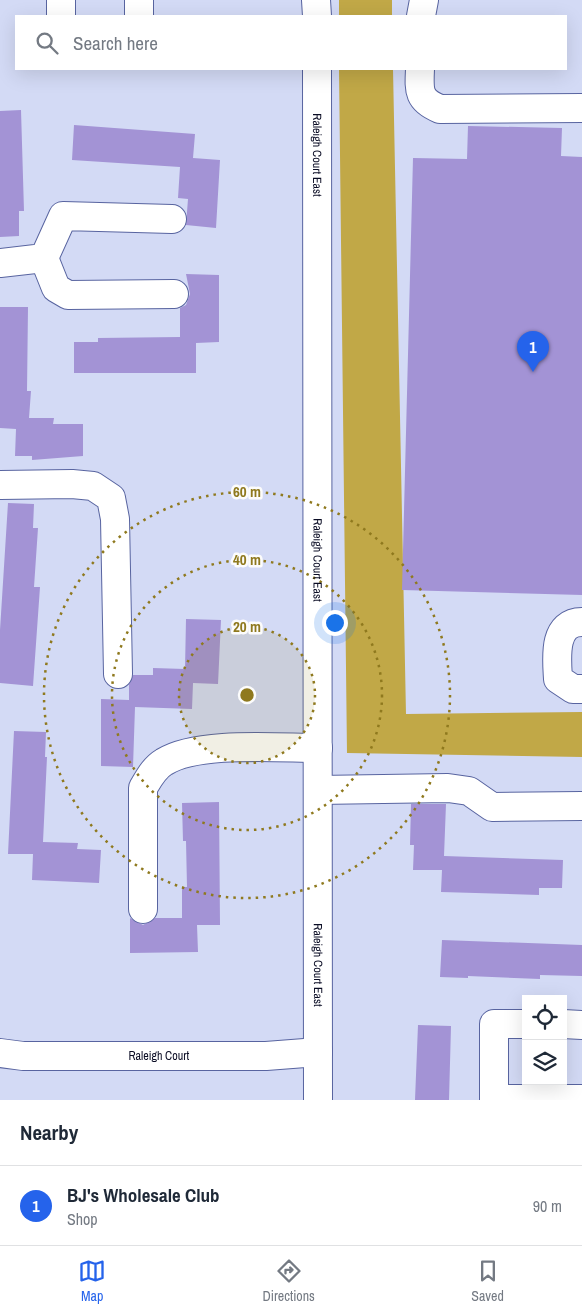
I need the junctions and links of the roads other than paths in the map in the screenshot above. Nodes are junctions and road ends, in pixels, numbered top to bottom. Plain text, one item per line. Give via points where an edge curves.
1 (61, 0) edge
2 (139, 0) edge
3 (316, 0) edge
4 (424, 0) edge
5 (62, 15) edge
6 (139, 15) edge
7 (316, 15) edge
8 (421, 15) edge
9 (317, 70) edge
10 (420, 70) edge
11 (582, 108) edge
12 (172, 219) dead end
13 (44, 258) junction
14 (0, 263) edge
15 (174, 294) dead end
16 (0, 485) edge
17 (582, 622) edge
18 (118, 674) dead end
19 (582, 689) edge
20 (318, 748) junction
21 (318, 790) junction
22 (582, 806) edge
23 (143, 909) dead end
24 (522, 1024) edge
25 (567, 1024) edge
26 (582, 1025) edge
27 (318, 1052) junction
28 (0, 1053) edge
29 (582, 1098) edge
30 (318, 1100) edge

1 - 5 street
2 - 6 street
3 - 7 street
4 - 8 street
9 - 20 street, Raleigh Court East
10 - 11 street via 419,90 427,104 440,109
12 - 13 street via 63,216
13 - 14 street
13 - 15 street via 56,288 68,294
16 - 18 street via 93,486 110,498 115,519
17 - 19 street via 576,622 563,632 556,647 558,679 573,689
20 - 21 street, Raleigh Court East
20 - 23 street via 201,751 182,754 152,772 143,788
21 - 22 street via 448,788 469,791 492,807
21 - 27 street, Raleigh Court East
24 - 29 street via 494,1024 494,1099
25 - 26 street
27 - 28 street, Raleigh Court via 228,1056 23,1056
27 - 30 street, Raleigh Court East

